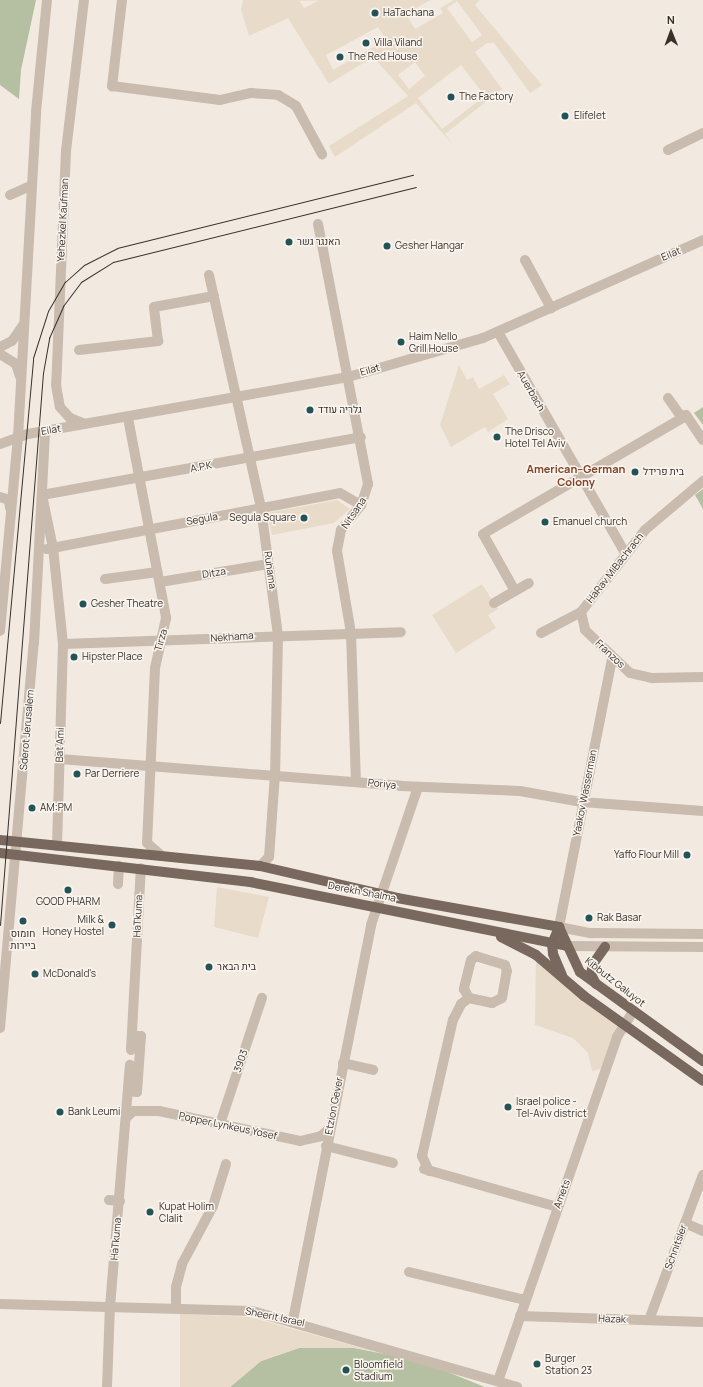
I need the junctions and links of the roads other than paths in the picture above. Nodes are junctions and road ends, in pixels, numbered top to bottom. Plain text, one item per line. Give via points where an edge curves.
1 (47, 0) edge
2 (84, 0) edge
3 (122, 0) edge
4 (703, 133) edge
5 (668, 150) dead end
6 (322, 154) dead end
7 (32, 185) junction
8 (10, 195) dead end
9 (318, 224) dead end
10 (703, 240) edge
11 (526, 260) dead end
12 (210, 275) dead end
13 (214, 296) junction
14 (551, 308) junction
15 (25, 319) junction
16 (498, 332) junction
17 (0, 347) edge
18 (79, 350) dead end
19 (0, 354) edge
20 (348, 377) junction
21 (21, 387) junction
22 (237, 397) junction
23 (668, 398) dead end
24 (128, 418) junction
25 (682, 418) junction
26 (89, 424) junction
27 (45, 431) junction
28 (18, 437) junction
29 (361, 437) junction
30 (703, 440) edge
31 (0, 444) edge
32 (250, 458) junction
33 (580, 477) junction
34 (140, 478) junction
35 (703, 481) edge
36 (42, 496) junction
37 (0, 497) edge
38 (361, 505) junction
39 (10, 508) junction
40 (261, 508) junction
41 (149, 528) junction
42 (53, 548) junction
43 (39, 551) junction
44 (625, 552) junction
45 (269, 564) junction
46 (2, 574) edge
47 (159, 577) junction
48 (105, 579) dead end
49 (529, 583) dead end
50 (515, 591) junction
51 (494, 603) dead end
52 (581, 612) junction
53 (0, 631) edge
54 (401, 632) dead end
55 (351, 633) junction
56 (541, 633) dead end
57 (278, 635) junction
58 (161, 642) junction
59 (64, 644) junction
60 (612, 659) junction
61 (703, 677) edge
62 (60, 759) junction
63 (151, 765) junction
64 (276, 774) junction
65 (356, 782) junction
66 (418, 787) junction
67 (582, 802) junction
68 (703, 811) edge
69 (0, 840) edge
70 (18, 842) junction
71 (57, 846) junction
72 (0, 853) edge
73 (17, 855) junction
74 (163, 857) junction
75 (119, 866) junction
76 (260, 866) junction
77 (141, 868) junction
78 (118, 884) dead end
79 (380, 894) junction
80 (377, 907) junction
81 (474, 926) junction
82 (559, 927) junction
83 (703, 934) edge
84 (552, 944) junction
85 (566, 946) junction
86 (605, 947) junction
87 (703, 947) edge
88 (567, 982) junction
89 (597, 986) junction
90 (262, 998) dead end
91 (469, 998) junction
92 (632, 1011) junction
93 (623, 1024) junction
94 (0, 1028) edge
95 (132, 1036) junction
96 (131, 1050) dead end
97 (703, 1061) edge
98 (342, 1063) junction
99 (130, 1065) dead end
100 (373, 1070) dead end
101 (703, 1081) edge
102 (128, 1091) junction
103 (127, 1117) junction
104 (220, 1124) junction
105 (329, 1129) junction
106 (326, 1146) junction
107 (393, 1163) dead end
108 (226, 1164) dead end
109 (418, 1167) dead end
110 (429, 1171) junction
111 (703, 1175) edge
112 (109, 1200) dead end
113 (120, 1201) junction
114 (557, 1207) junction
115 (685, 1223) junction
116 (703, 1230) edge
117 (409, 1272) dead end
118 (525, 1300) junction
119 (0, 1304) edge
120 (110, 1307) junction
121 (176, 1307) junction
122 (520, 1316) junction
123 (293, 1320) junction
124 (649, 1320) junction
125 (703, 1322) edge
126 (498, 1381) junction
127 (107, 1387) edge
128 (517, 1387) edge

1 - 7 street
2 - 26 street, Yehezkel Kaufman via 66,151 56,385 64,412
3 - 6 street via 112,86 220,100 251,93 278,95 296,106
4 - 5 street
7 - 8 street
7 - 15 street
9 - 20 street, Nitsana
10 - 14 street, Eilat
11 - 14 street
12 - 13 street, Ruhama
13 - 18 street via 154,307 158,341
13 - 22 street, Ruhama
14 - 16 street, Eilat
15 - 17 street via 17,336
15 - 21 street
16 - 20 street, Eilat
16 - 33 street, Auerbach
19 - 21 street via 16,364
20 - 22 street, Eilat
20 - 29 street, Nitsana
21 - 28 street
22 - 24 street, Eilat
22 - 32 street, Ruhama
23 - 25 street
24 - 26 street, Eilat
24 - 34 street, Tirza
25 - 30 street via 686,416
25 - 33 street
26 - 27 street, Eilat
27 - 28 street, Eilat
27 - 36 street, Sderot Jerusalem
28 - 31 street, Eilat
28 - 39 street
29 - 32 street, A.P.K
29 - 38 street, Nitsana via 368,484
32 - 34 street, A.P.K
32 - 40 street, Ruhama
33 - 44 street, Auerbach
33 - 50 street via 483,534
34 - 36 street, A.P.K
34 - 41 street, Tirza
35 - 44 street, HaRav MiBachrach via 670,506
36 - 42 street, Bat Ami
36 - 43 street, Sderot Jerusalem
37 - 39 street via 9,500
38 - 40 street, Segula via 340,493
38 - 55 street, Nitsana via 341,530 337,551
39 - 46 street
40 - 41 street, Segula
40 - 45 street, Ruhama
41 - 42 street, Segula
41 - 47 street, Tirza
42 - 43 street, Segula
42 - 59 street, Bat Ami
43 - 70 street, Sderot Jerusalem
44 - 52 street, HaRav MiBachrach
45 - 47 street, Ditza
45 - 57 street, Ruhama
46 - 53 street
47 - 48 street, Ditza
47 - 58 street, Tirza via 166,618
49 - 50 street
50 - 51 street
52 - 56 street, HaRav MiBachrach
52 - 60 street, Franzos via 585,630
54 - 55 street, Nekhama
55 - 57 street, Nekhama
55 - 65 street, Nitsana
57 - 58 street, Nekhama
57 - 64 street, Ruhama
58 - 59 street, Nekhama
58 - 63 street, Tirza via 155,668
59 - 62 street, Bat Ami
60 - 61 street, Franzos via 630,673 652,678
60 - 67 street, Yaakov Wasserman
62 - 63 street, Poriya
62 - 71 street, Bat Ami
63 - 64 street, Poriya
63 - 74 street, Tirza via 147,843
64 - 65 street, Poriya
64 - 76 street, Ruhama via 269,857
65 - 66 street, Poriya
66 - 67 street, Poriya via 520,791
66 - 79 street, Etzion Gever
67 - 68 street, Poriya
67 - 82 street, Yaakov Wasserman
69 - 70 main road, Derekh Shalma
70 - 71 main road, Derekh Shalma
70 - 73 street, Sderot Jerusalem
71 - 74 main road, Derekh Shalma
72 - 73 main road, Derekh Shalma
73 - 75 main road, Derekh Shalma
73 - 94 street, Sderot Jerusalem
74 - 76 main road, Derekh Shalma
75 - 77 main road, Derekh Shalma
75 - 78 street
76 - 79 main road, Derekh Shalma
77 - 80 main road, Derekh Shalma via 250,882
77 - 95 street, HaTkuma
79 - 80 street, Etzion Gever
79 - 82 main road, Derekh Shalma
80 - 81 main road, Derekh Shalma
80 - 98 street, Etzion Gever
81 - 84 main road, Derekh Shalma
81 - 88 main road via 520,945
82 - 83 street, Derekh Shalma via 598,933
82 - 84 main road
82 - 85 main road, Kibbutz Galuyot
84 - 85 main road, Derekh Shalma
84 - 88 main road via 555,960
85 - 86 street, Derekh Shalma
85 - 89 main road, Kibbutz Galuyot via 575,965
86 - 87 street, Derekh Shalma
86 - 89 main road via 596,956 592,970
88 - 93 main road
89 - 92 main road, Kibbutz Galuyot
90 - 104 street, 3903
91 - 91 street via 498,1002 502,998 507,971 505,964 476,956 471,960 464,989
91 - 110 street via 461,1004 450,1035 422,1156
92 - 93 street, Amets
92 - 97 main road, Kibbutz Galuyot
93 - 101 main road
93 - 114 street, Amets
95 - 96 street, HaTkuma
95 - 102 street via 141,1036 140,1052 137,1092
98 - 100 street
98 - 105 street, Etzion Gever
99 - 102 street, HaTkuma
102 - 103 street, HaTkuma
103 - 104 street, Popper Lynkeus Yosef via 144,1110
103 - 113 street, HaTkuma
104 - 105 street, Popper Lynkeus Yosef via 300,1141 321,1136
105 - 106 street, Etzion Gever
106 - 107 street
106 - 123 street, Etzion Gever
108 - 121 street via 213,1206 182,1264 176,1287
109 - 110 street
110 - 114 street
111 - 115 street, Schnitsler
112 - 113 street
113 - 120 street, HaTkuma
114 - 118 street, Amets
115 - 116 street
115 - 124 street, Schnitsler
117 - 118 street
118 - 122 street, Amets
119 - 120 street, Sheerit Israel
120 - 121 street, Sheerit Israel
120 - 127 street, HaTkuma
121 - 123 street, Sheerit Israel via 252,1311
122 - 124 street, Hazak
122 - 126 street, Amets
123 - 126 street, Sheerit Israel
124 - 125 street, Hazak
126 - 128 street, Sheerit Israel

